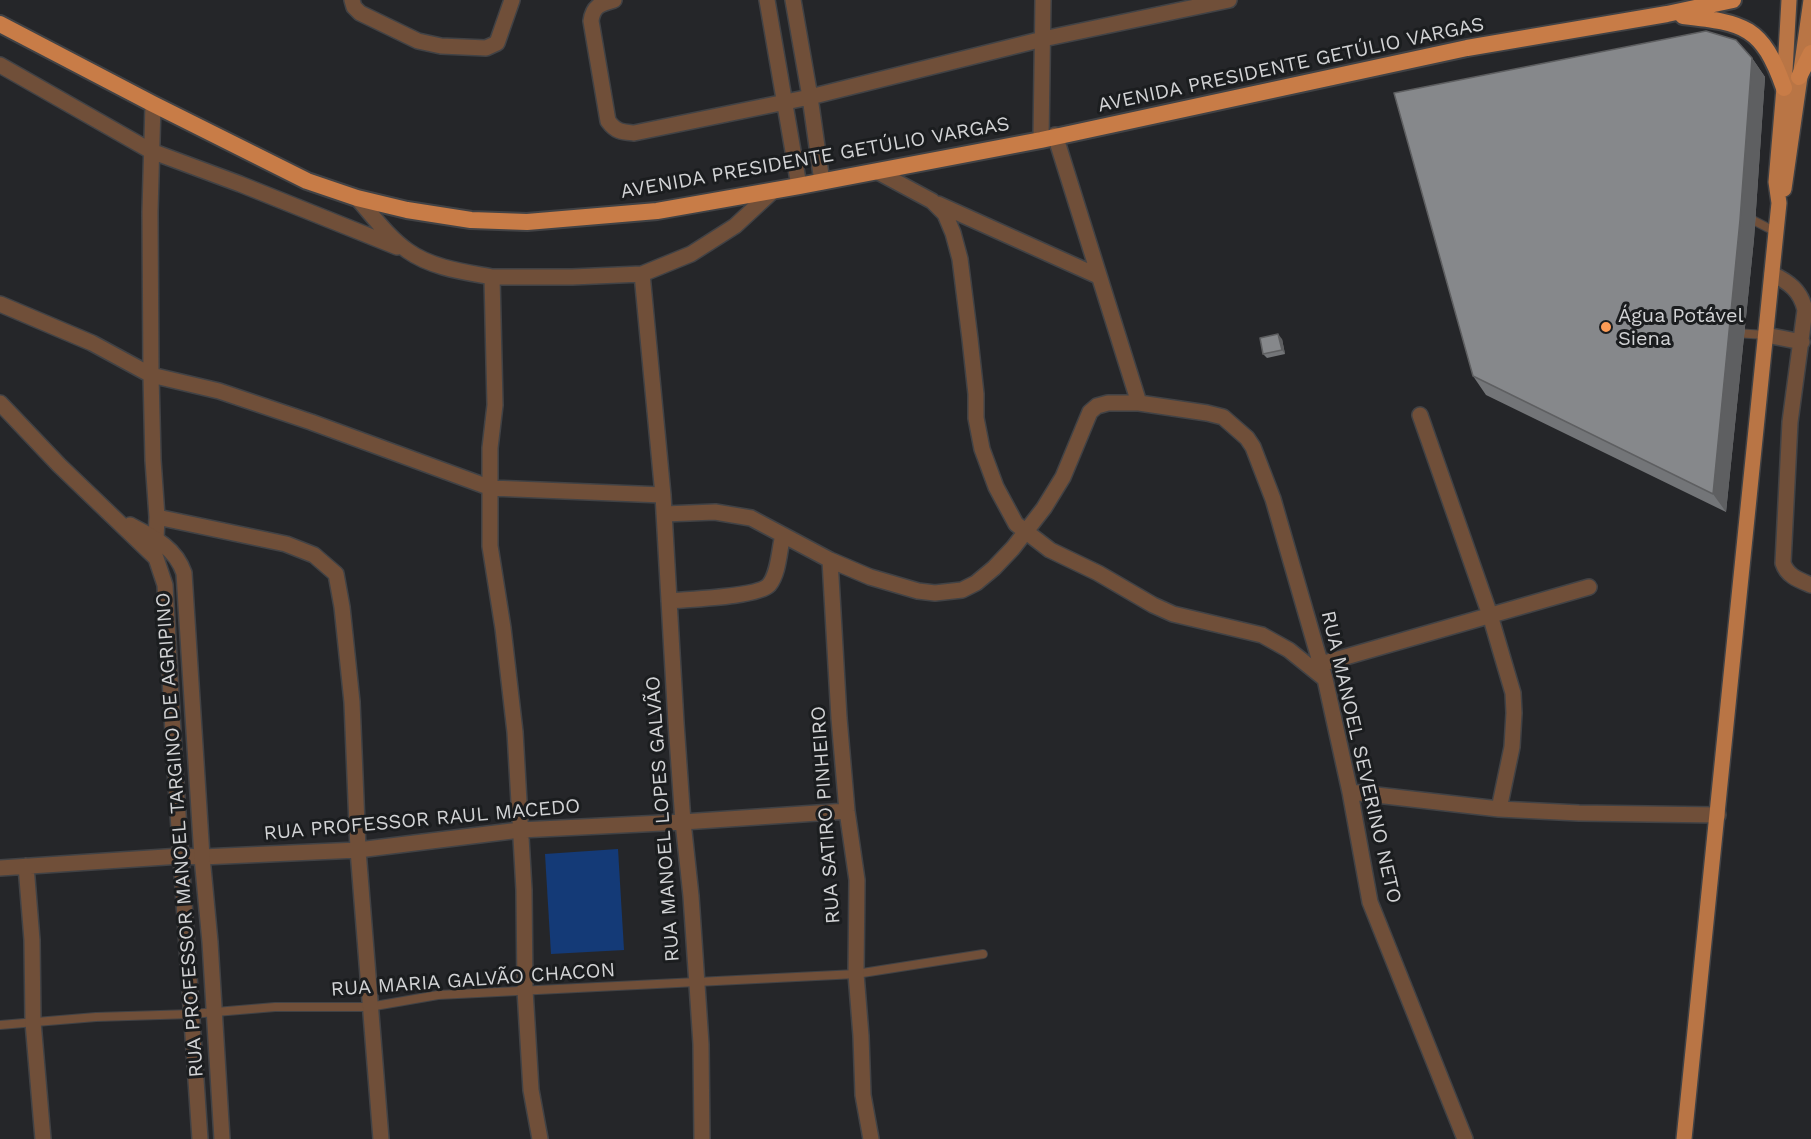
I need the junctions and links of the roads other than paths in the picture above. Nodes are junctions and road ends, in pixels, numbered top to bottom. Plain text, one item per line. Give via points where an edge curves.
1 (352, 0) edge
2 (512, 0) edge
3 (614, 0) edge
4 (767, 0) edge
5 (793, 0) edge
6 (1043, 0) edge
7 (1229, 0) edge
8 (1733, 0) edge
9 (1788, 0) edge
10 (1811, 0) edge
11 (1704, 3) edge
12 (1667, 14) junction
13 (0, 24) edge
14 (1043, 39) junction
15 (1811, 53) edge
16 (0, 65) edge
17 (1799, 77) junction
18 (1784, 88) junction
19 (810, 98) junction
20 (786, 102) junction
21 (153, 104) junction
22 (1048, 138) junction
23 (151, 152) junction
24 (878, 171) junction
25 (822, 182) junction
26 (799, 186) junction
27 (774, 190) junction
28 (357, 198) junction
29 (932, 201) junction
30 (1779, 203) junction
31 (1742, 208) edge
32 (1776, 232) junction
33 (409, 252) junction
34 (642, 274) junction
35 (1772, 274) junction
36 (1098, 276) junction
37 (492, 277) junction
38 (0, 304) edge
39 (1721, 332) edge
40 (1766, 334) junction
41 (1802, 342) junction
42 (151, 375) junction
43 (0, 403) edge
44 (1139, 403) junction
45 (1420, 415) dead end
46 (490, 488) junction
47 (663, 495) junction
48 (664, 514) junction
49 (157, 517) junction
50 (1026, 532) junction
51 (783, 535) junction
52 (153, 545) junction
53 (830, 560) junction
54 (1811, 585) edge
55 (1589, 587) dead end
56 (669, 601) junction
57 (1490, 615) junction
58 (1323, 672) junction
59 (1350, 792) junction
60 (1499, 809) junction
61 (847, 811) junction
62 (1718, 815) junction
63 (683, 822) junction
64 (520, 830) junction
65 (358, 850) junction
66 (181, 856) junction
67 (202, 857) junction
68 (26, 866) junction
69 (0, 868) edge
70 (982, 954) dead end
71 (856, 974) junction
72 (697, 982) junction
73 (525, 990) junction
74 (369, 1007) junction
75 (214, 1012) junction
76 (192, 1014) junction
77 (33, 1023) junction
78 (0, 1025) edge
79 (43, 1139) edge
80 (200, 1139) edge
81 (222, 1139) edge
82 (381, 1139) edge
83 (540, 1139) edge
84 (702, 1139) edge
85 (871, 1139) edge
86 (1465, 1139) edge
87 (1684, 1139) edge

1 - 2 street via 360,13 418,41 486,48 497,43
3 - 20 street via 598,4 591,21 608,121 614,129 634,133
4 - 20 street
5 - 19 street
6 - 14 street
7 - 14 street
8 - 11 highway
9 - 18 main road
10 - 17 main road
11 - 12 highway
12 - 18 highway via 1718,20 1755,34 1768,49
12 - 22 highway, AVENIDA PRESIDENTE GETÚLIO VARGAS via 1467,48
13 - 21 highway, AVENIDA PRESIDENTE GETÚLIO VARGAS
14 - 19 street
14 - 22 street
15 - 17 highway
16 - 23 street
17 - 30 main road via 1787,176
18 - 30 main road via 1776,182
19 - 20 street
19 - 25 street
20 - 26 street
21 - 23 street
21 - 28 highway, AVENIDA PRESIDENTE GETÚLIO VARGAS via 308,181
22 - 24 highway, AVENIDA PRESIDENTE GETÚLIO VARGAS
22 - 36 street
23 - 33 street
23 - 42 street
24 - 25 highway, AVENIDA PRESIDENTE GETÚLIO VARGAS
24 - 29 street
25 - 26 highway, AVENIDA PRESIDENTE GETÚLIO VARGAS
26 - 27 highway, AVENIDA PRESIDENTE GETÚLIO VARGAS
27 - 28 highway, AVENIDA PRESIDENTE GETÚLIO VARGAS via 657,211 527,222 471,220
27 - 34 street via 735,226 691,254
28 - 33 street
29 - 36 street
29 - 50 street via 945,214 960,259 982,449 996,487 1016,524
30 - 32 main road
31 - 32 lane via 1744,215
32 - 35 main road
33 - 37 street via 433,263
34 - 37 street
34 - 47 street, RUA MANOEL LOPES GALVÃO
35 - 40 main road
35 - 41 street via 1790,284 1804,302
36 - 44 street
37 - 46 street via 495,405
38 - 42 street
39 - 40 lane
40 - 41 street
40 - 62 main road
41 - 54 street via 1790,422 1783,563 1791,574
42 - 46 street via 219,391
42 - 49 street
43 - 52 street via 67,473
44 - 50 street, RUA MANOEL SEVERINO NETO via 1108,403 1090,412 1063,477
44 - 58 street, RUA MANOEL SEVERINO NETO via 1223,417 1247,438 1273,499
45 - 57 street
46 - 47 street
46 - 64 street via 490,546 515,732
47 - 48 street, RUA MANOEL LOPES GALVÃO
48 - 51 street, RUA MANOEL SEVERINO NETO via 734,514
48 - 56 street, RUA MANOEL LOPES GALVÃO
49 - 52 street
49 - 65 street via 286,544 314,555 336,574 352,702
50 - 53 street, RUA MANOEL SEVERINO NETO via 976,583 951,593 918,591
50 - 58 street via 1050,550 1153,605 1173,614 1262,635
51 - 53 street, RUA MANOEL SEVERINO NETO
51 - 56 street via 773,576 763,589
52 - 66 street, RUA PROFESSOR MANOEL TARGINO DE AGRIPINO via 165,585
52 - 67 street, RUA PROFESSOR MANOEL TARGINO DE AGRIPINO via 180,561 184,573
53 - 61 street, RUA SATIRO PINHEIRO
55 - 57 street
56 - 63 street, RUA MANOEL LOPES GALVÃO
57 - 58 street
57 - 60 street via 1513,693 1514,713 1512,747
58 - 59 street, RUA MANOEL SEVERINO NETO
59 - 60 street
59 - 86 street, RUA MANOEL SEVERINO NETO via 1370,902
60 - 62 street
61 - 63 street, RUA PROFESSOR RAUL MACEDO
61 - 71 street, RUA SATIRO PINHEIRO via 857,880
62 - 87 main road
63 - 64 street, RUA PROFESSOR RAUL MACEDO
63 - 72 street, RUA MANOEL LOPES GALVÃO
64 - 65 street, RUA PROFESSOR RAUL MACEDO
64 - 73 street
65 - 67 street, RUA PROFESSOR RAUL MACEDO
65 - 74 street
66 - 67 street, RUA PROFESSOR RAUL MACEDO
66 - 68 street, RUA PROFESSOR RAUL MACEDO
66 - 76 street, RUA PROFESSOR MANOEL TARGINO DE AGRIPINO
67 - 75 street, RUA PROFESSOR MANOEL TARGINO DE AGRIPINO
68 - 69 street, RUA PROFESSOR RAUL MACEDO
68 - 77 street
70 - 71 lane, RUA MARIA GALVÃO CHACON
71 - 72 lane, RUA MARIA GALVÃO CHACON
71 - 85 street, RUA SATIRO PINHEIRO via 863,1095
72 - 73 lane, RUA MARIA GALVÃO CHACON
72 - 84 street, RUA MANOEL LOPES GALVÃO
73 - 74 lane, RUA MARIA GALVÃO CHACON via 438,995
73 - 83 street via 531,1090
74 - 75 lane, RUA MARIA GALVÃO CHACON via 275,1006
74 - 82 street
75 - 76 lane, RUA MARIA GALVÃO CHACON
75 - 81 street, RUA PROFESSOR MANOEL TARGINO DE AGRIPINO
76 - 77 lane, RUA MARIA GALVÃO CHACON
76 - 80 street, RUA PROFESSOR MANOEL TARGINO DE AGRIPINO
77 - 78 lane, RUA MARIA GALVÃO CHACON
77 - 79 street

